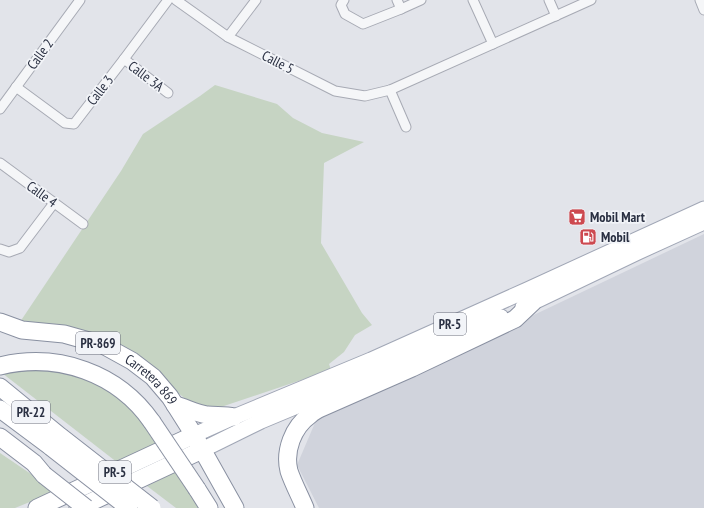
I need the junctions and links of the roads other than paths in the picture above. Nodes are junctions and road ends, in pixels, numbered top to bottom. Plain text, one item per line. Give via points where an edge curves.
1 (80, 0) edge
2 (168, 0) edge
3 (176, 0) edge
4 (256, 0) edge
5 (344, 0) edge
6 (397, 0) edge
7 (421, 0) edge
8 (473, 0) edge
9 (549, 0) edge
10 (591, 0) edge
11 (700, 0) edge
12 (401, 9) junction
13 (704, 10) edge
14 (556, 16) junction
15 (228, 37) junction
16 (492, 44) junction
17 (124, 60) junction
18 (16, 87) junction
19 (390, 90) junction
20 (168, 93) dead end
21 (0, 109) edge
22 (406, 127) dead end
23 (0, 163) edge
24 (54, 203) junction
25 (704, 209) edge
26 (704, 222) edge
27 (83, 224) dead end
28 (0, 249) edge
29 (533, 302) junction
30 (490, 307) junction
31 (0, 322) edge
32 (418, 354) junction
33 (0, 366) edge
34 (0, 387) edge
35 (175, 405) junction
36 (0, 409) edge
37 (234, 417) junction
38 (0, 437) edge
39 (56, 442) junction
40 (198, 442) junction
41 (0, 445) edge
42 (44, 475) junction
43 (37, 508) edge
44 (78, 508) edge
45 (86, 508) edge
46 (129, 508) edge
47 (152, 508) edge
48 (209, 508) edge
49 (235, 508) edge
50 (305, 508) edge

1 - 18 street, Calle 2
2 - 17 street, Calle 3
3 - 15 street, Calle 5
4 - 15 street
5 - 12 street via 341,5 345,14 363,24
6 - 12 street
7 - 12 street
8 - 16 street
9 - 14 street
10 - 14 street, Calle 5
11 - 13 street
14 - 16 street, Calle 5
15 - 19 street, Calle 5 via 335,91 365,96
16 - 19 street, Calle 5
17 - 18 street, Calle 3 via 74,124 65,123
17 - 20 street, Calle 3A
18 - 21 street, Calle 2
19 - 22 street
23 - 24 street, Calle 4
24 - 27 street, Calle 4
24 - 28 street via 20,248 9,252
25 - 30 main road, PR-5
26 - 29 main road, PR-5
29 - 32 main road, PR-5
29 - 50 highway via 515,319 320,408 304,419 291,438 288,464
30 - 32 main road via 485,316 428,344
30 - 37 main road, PR-5
31 - 35 highway, Carretera 869 / PR-869 via 22,330 64,334 103,345 132,361 153,377
32 - 40 main road, PR-5 via 261,422
33 - 48 highway, bridge via 47,362 66,365 105,379 123,391 137,403 152,422
34 - 39 highway, PR-22
35 - 37 highway via 206,414
35 - 40 highway, Carretera 869 / PR-869
36 - 39 highway, PR-22
37 - 40 main road, PR-5
38 - 42 highway via 34,463
39 - 46 highway, PR-22, bridge
39 - 47 highway, PR-22, bridge
40 - 43 highway, PR-5
40 - 44 highway, PR-5
40 - 49 highway, Carretera 869
41 - 42 highway via 30,468
42 - 45 highway, bridge

